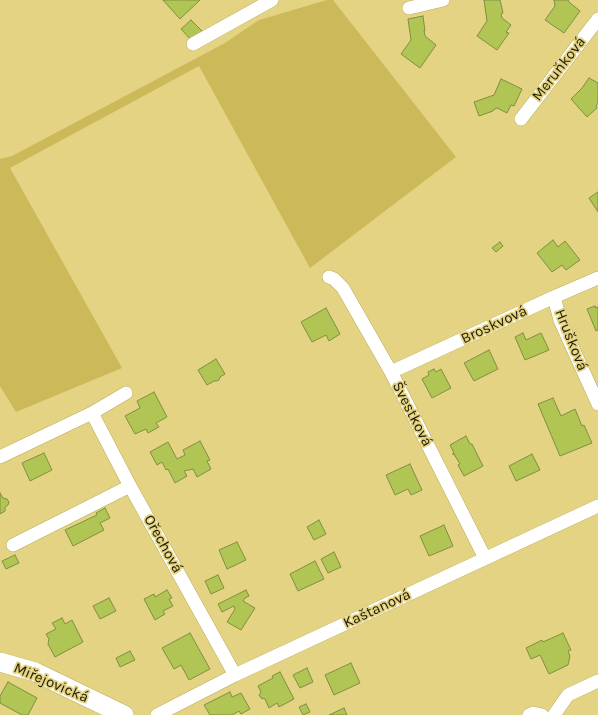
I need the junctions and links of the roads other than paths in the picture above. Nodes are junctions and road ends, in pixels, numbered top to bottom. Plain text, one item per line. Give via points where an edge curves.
1 (272, 0) edge
2 (443, 0) edge
3 (409, 8) dead end
4 (598, 19) edge
5 (193, 44) dead end
6 (520, 119) dead end
7 (329, 276) dead end
8 (598, 278) edge
9 (554, 297) junction
10 (391, 372) junction
11 (126, 393) dead end
12 (598, 404) edge
13 (92, 413) junction
14 (0, 457) edge
15 (130, 486) junction
16 (598, 506) edge
17 (13, 545) dead end
18 (485, 558) junction
19 (0, 662) edge
20 (235, 676) junction
21 (598, 681) edge
22 (124, 715) edge
23 (157, 715) edge
24 (529, 715) edge
25 (542, 715) edge
26 (554, 715) edge

1 - 5 street
2 - 3 street
4 - 6 street, Meruňková
7 - 10 street, Švestková via 343,288
8 - 9 street, Broskvová
9 - 10 street, Broskvová
9 - 12 street, Hrušková via 560,320
10 - 18 street, Švestková
11 - 13 street
13 - 14 street
13 - 15 street, Ořechová
15 - 17 street
15 - 20 street, Ořechová
16 - 18 street, Kaštanová
18 - 20 street, Kaštanová
19 - 22 street, Miřejovická via 34,672
20 - 23 street, Kaštanová
21 - 26 street via 568,695
24 - 25 street

